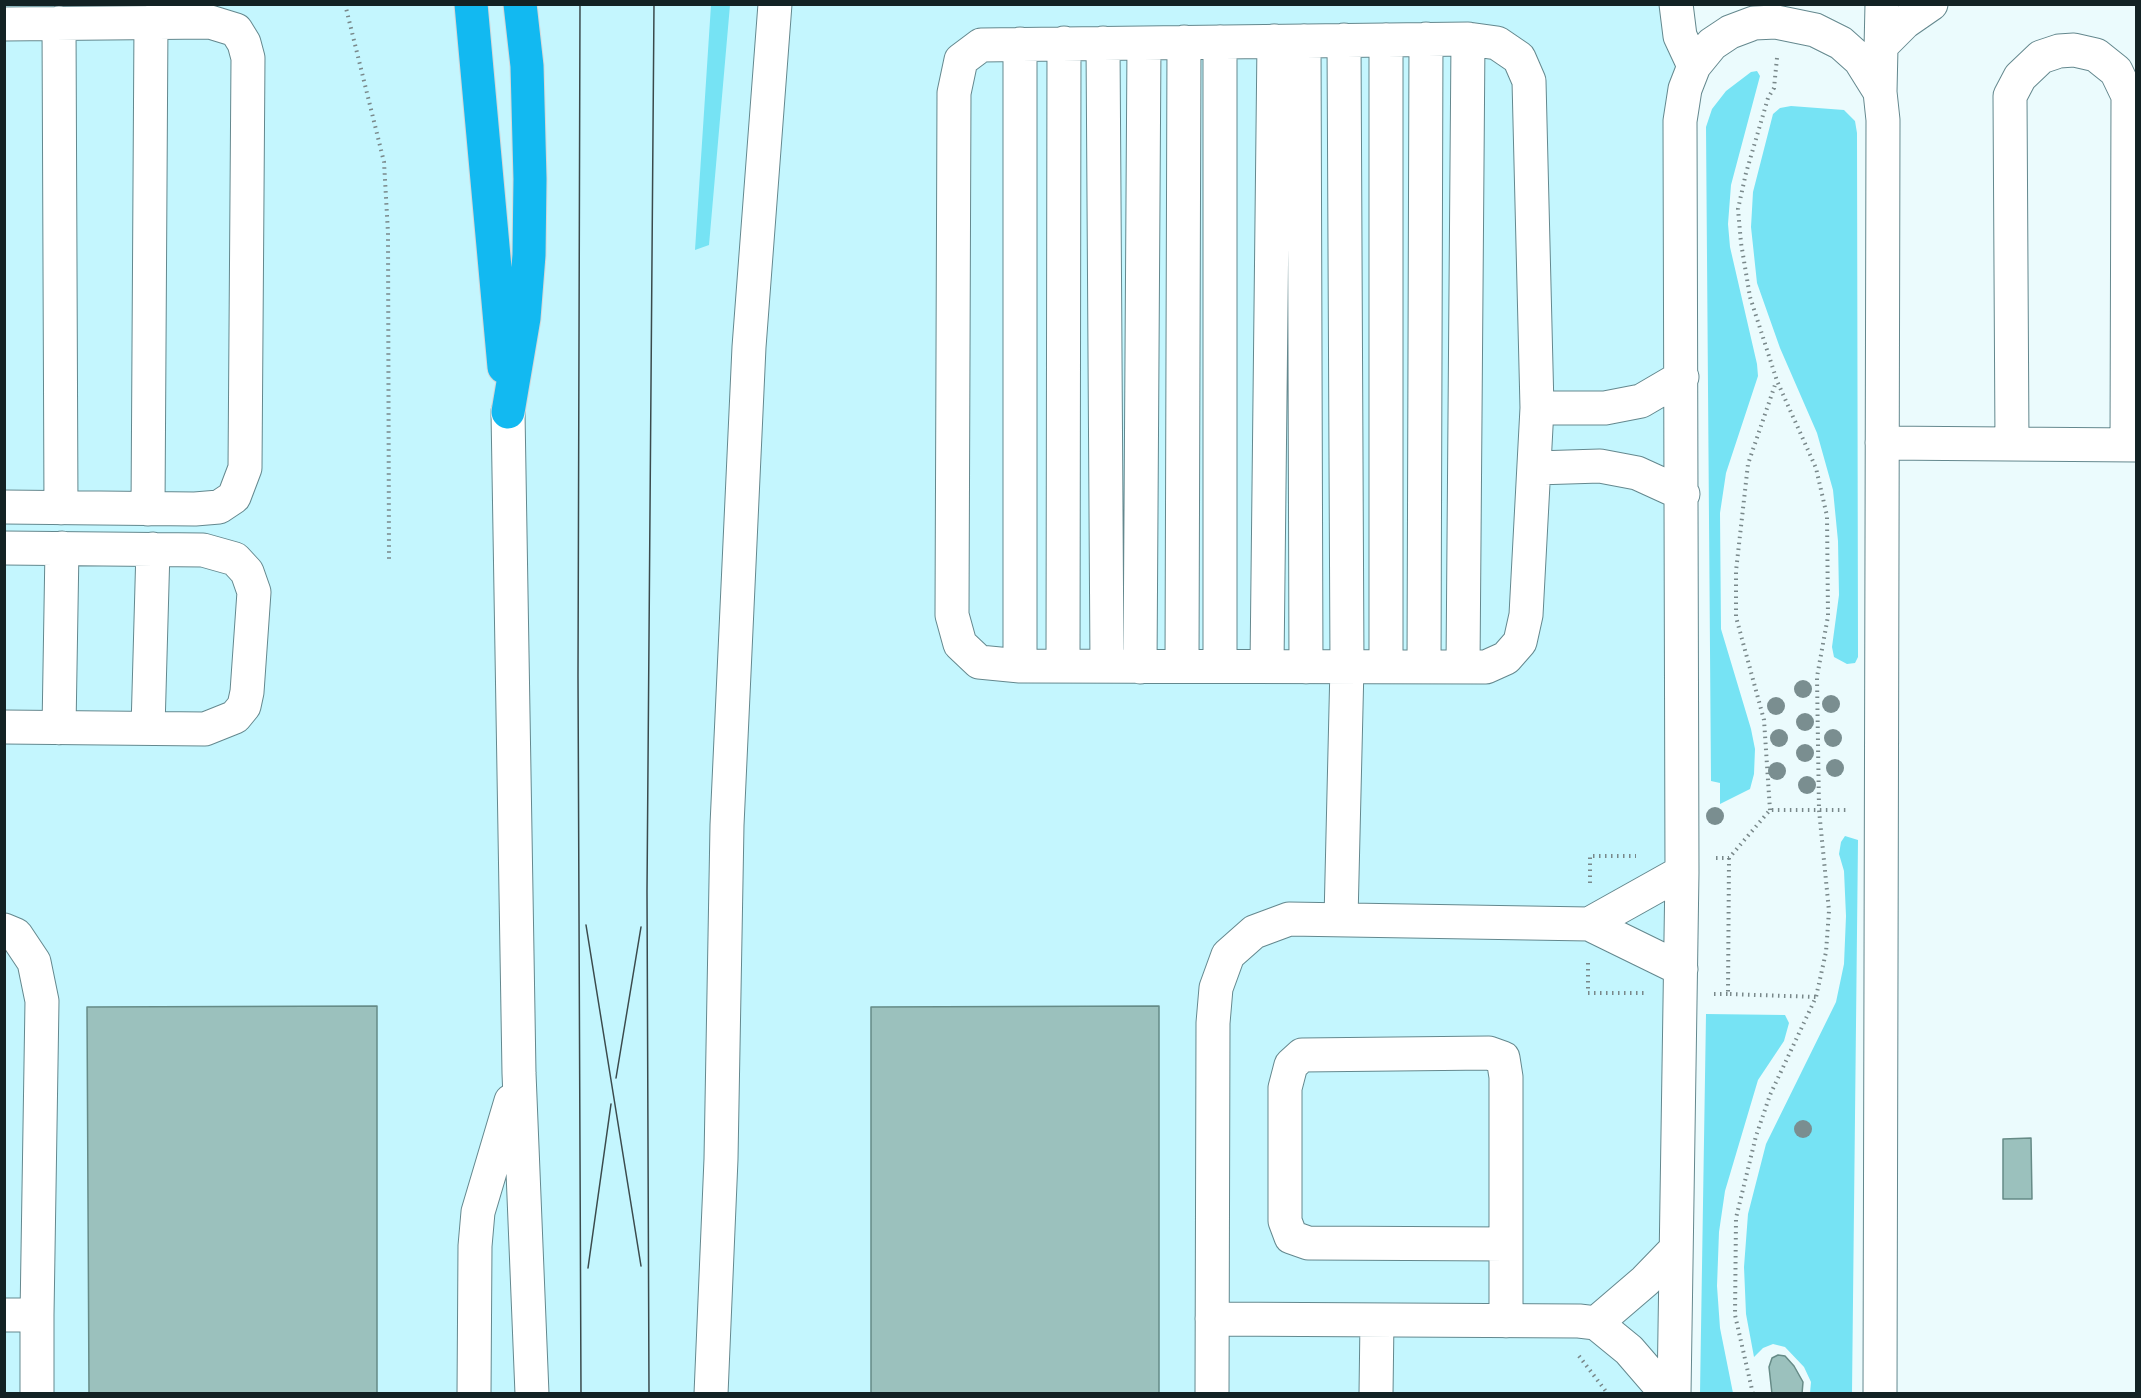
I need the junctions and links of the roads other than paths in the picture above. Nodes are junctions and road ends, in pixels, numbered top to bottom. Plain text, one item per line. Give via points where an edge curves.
1 (471, 4) edge
2 (520, 4) edge
3 (775, 4) edge
4 (1676, 4) edge
5 (1882, 4) edge
6 (1932, 4) edge
7 (1789, 13) edge
8 (151, 22) junction
9 (59, 23) junction
10 (4, 24) edge
11 (1426, 39) junction
12 (1468, 39) junction
13 (1344, 40) junction
14 (1386, 40) junction
15 (1289, 41) junction
16 (1184, 42) junction
17 (1220, 42) junction
18 (1064, 43) junction
19 (1103, 43) junction
20 (1144, 43) junction
21 (1020, 44) junction
22 (1881, 46) junction
23 (1694, 66) junction
24 (1880, 92) junction
25 (1682, 376) junction
26 (1537, 408) junction
27 (508, 412) junction
28 (1882, 443) junction
29 (2012, 443) junction
30 (2132, 445) edge
31 (1536, 468) junction
32 (1683, 494) junction
33 (4, 507) edge
34 (61, 508) junction
35 (148, 509) junction
36 (4, 548) edge
37 (62, 548) junction
38 (153, 549) junction
39 (1020, 666) junction
40 (1063, 666) junction
41 (1107, 666) junction
42 (1182, 666) junction
43 (1220, 666) junction
44 (1267, 666) junction
45 (1347, 666) junction
46 (1140, 667) junction
47 (1306, 667) junction
48 (1386, 667) junction
49 (1424, 667) junction
50 (1463, 667) junction
51 (4, 727) edge
52 (58, 728) junction
53 (148, 728) junction
54 (1682, 872) junction
55 (1341, 919) junction
56 (1589, 924) junction
57 (4, 930) edge
58 (1681, 969) junction
59 (519, 1073) junction
60 (1506, 1244) junction
61 (1675, 1250) junction
62 (4, 1315) edge
63 (37, 1315) junction
64 (1212, 1319) junction
65 (1377, 1320) junction
66 (1506, 1321) junction
67 (1596, 1323) junction
68 (37, 1394) edge
69 (474, 1394) edge
70 (532, 1394) edge
71 (711, 1394) edge
72 (1212, 1394) edge
73 (1376, 1394) edge
74 (1667, 1394) edge
75 (1674, 1394) edge
76 (1880, 1394) edge

1 - 27 highway
2 - 27 highway via 527,66 529,255 524,318
3 - 71 street via 749,347 728,825
4 - 23 street via 1680,36
5 - 22 street
6 - 22 street via 1905,22
7 - 23 street via 1730,32 1712,44
7 - 24 street via 1841,43 1860,60
8 - 9 street
8 - 35 street
8 - 35 street via 224,25 236,30 248,58 245,468 234,497 219,507
9 - 10 street
9 - 34 street
11 - 12 street
11 - 14 street
11 - 49 street
12 - 26 street via 1497,43 1512,53 1519,58 1529,81
12 - 50 street
13 - 14 street
13 - 15 street
13 - 45 street
14 - 48 street
15 - 17 street
15 - 44 street
15 - 47 street
16 - 17 street
16 - 20 street
16 - 42 street
17 - 43 street
18 - 19 street
18 - 21 street
18 - 40 street
19 - 20 street
19 - 41 street
20 - 46 street
21 - 39 street
21 - 39 street via 981,45 962,60 954,93 952,615 960,644 979,662
22 - 24 street
23 - 25 street via 1685,89 1680,121
24 - 28 street
25 - 26 street via 1641,401 1605,408
25 - 32 street
26 - 31 street
27 - 59 street
28 - 29 street
28 - 76 street
29 - 30 street
29 - 30 street via 2010,96 2020,77 2041,57 2074,50 2096,55 2116,71 2128,96
31 - 32 street via 1618,469 1637,473
31 - 50 street via 1526,615 1520,642 1506,658 1486,667
32 - 54 street
33 - 34 street
34 - 35 street
36 - 37 street
37 - 38 street
37 - 52 street
38 - 53 street
38 - 53 street via 202,550 235,559 247,572 254,592 244,706 235,717 205,729
39 - 40 street
40 - 41 street
41 - 46 street
42 - 43 street
42 - 46 street
43 - 44 street
44 - 47 street
45 - 47 street
45 - 48 street
45 - 55 street
48 - 49 street
49 - 50 street
51 - 52 street
52 - 53 street
54 - 56 street
54 - 58 street
55 - 56 street
55 - 64 street via 1289,920 1254,932 1228,955 1216,988
56 - 58 street
57 - 63 street via 16,935 34,962 42,1001
58 - 61 street
59 - 69 street via 478,1212
59 - 70 street
60 - 60 street via 1503,1058 1489,1053 1302,1054 1291,1065 1285,1088 1285,1221 1291,1237 1308,1243
60 - 66 street
61 - 67 street
61 - 75 street
62 - 63 street
63 - 68 street
64 - 65 street
64 - 72 street
65 - 66 street
65 - 73 street
66 - 67 street
67 - 74 street via 1629,1350

